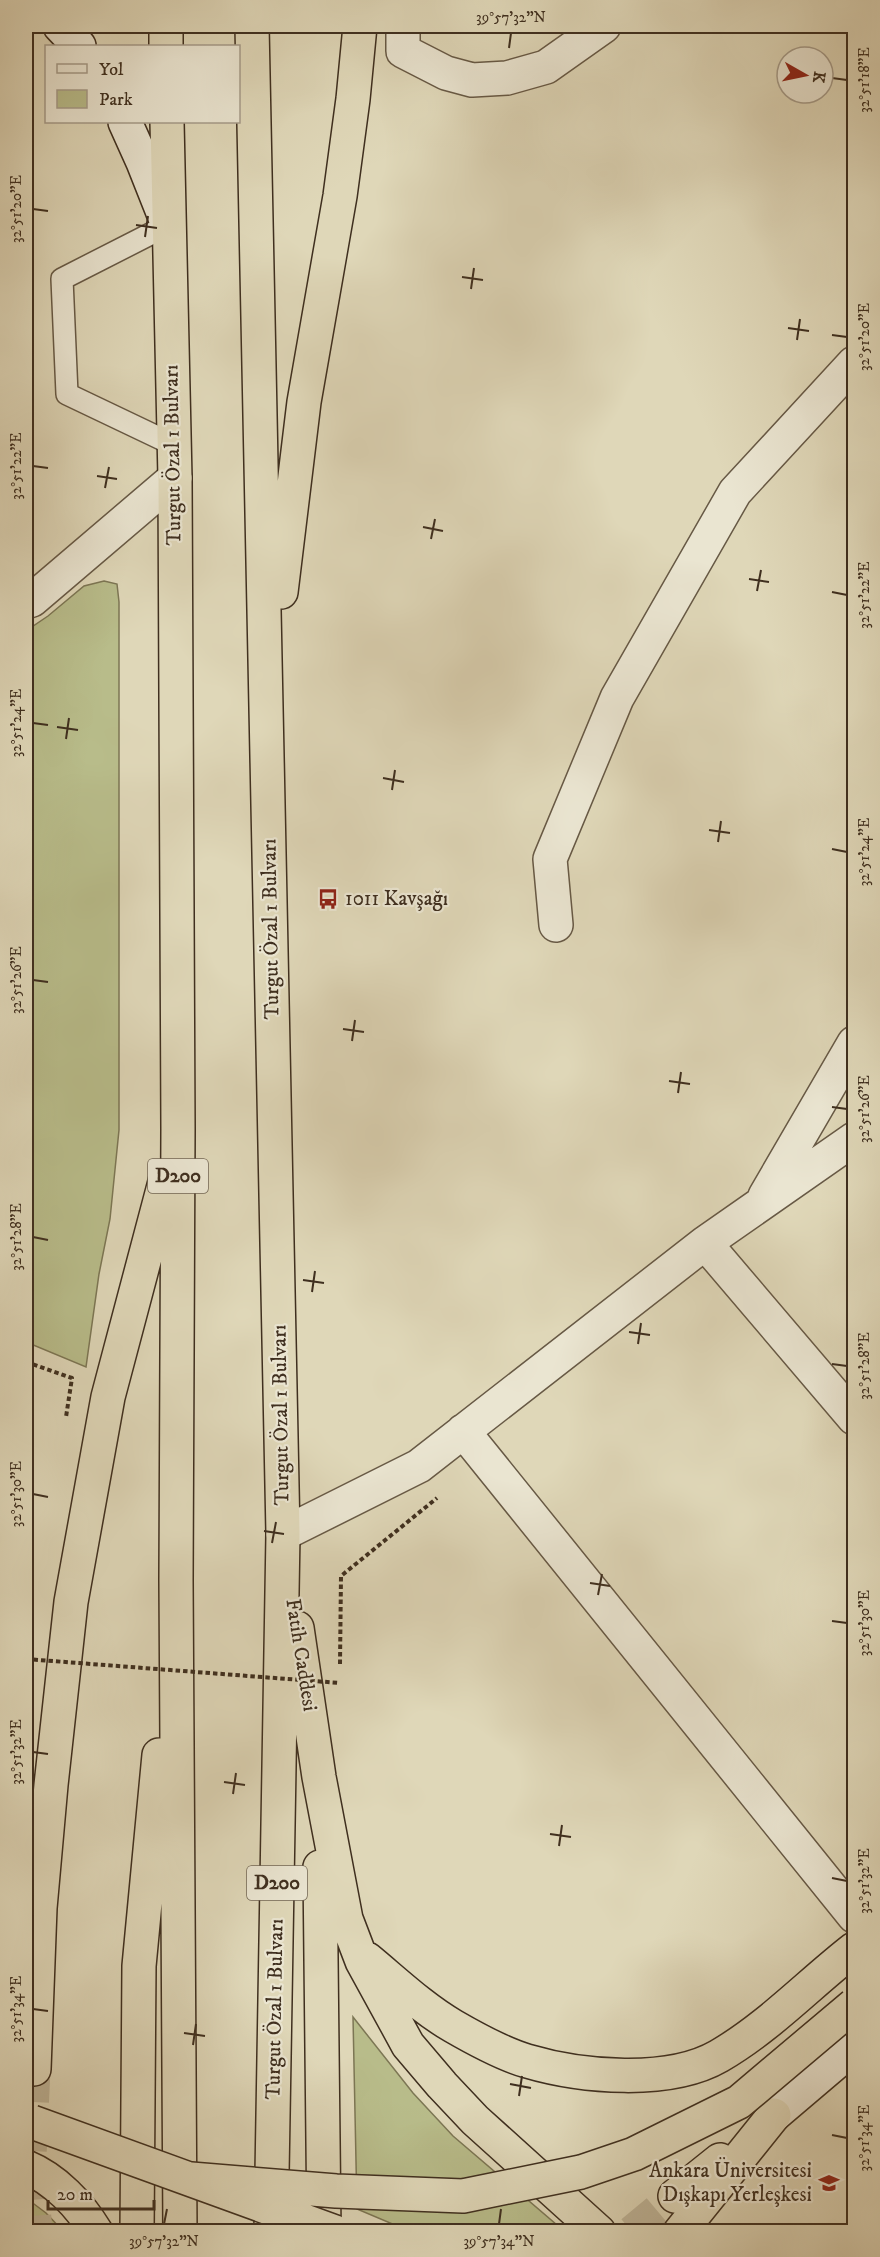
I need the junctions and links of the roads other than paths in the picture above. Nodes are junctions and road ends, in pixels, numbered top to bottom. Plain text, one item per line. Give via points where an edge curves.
1 (60, 26) edge
2 (166, 26) edge
3 (252, 26) edge
4 (360, 26) edge
5 (403, 26) edge
6 (604, 26) edge
7 (79, 45) edge
8 (166, 45) edge
9 (125, 123) edge
10 (167, 123) edge
11 (168, 225) junction
12 (855, 363) edge
13 (174, 445) junction
14 (175, 478) junction
15 (26, 602) edge
16 (266, 707) junction
17 (556, 925) dead end
18 (855, 1043) edge
19 (178, 1129) junction
20 (855, 1138) edge
21 (760, 1206) junction
22 (705, 1244) junction
23 (855, 1418) edge
24 (464, 1431) junction
25 (283, 1534) junction
26 (176, 1580) junction
27 (319, 1777) junction
28 (855, 1916) edge
29 (855, 1949) edge
30 (359, 1952) junction
31 (855, 2005) edge
32 (855, 2047) edge
33 (34, 2069) tunnel mouth
34 (774, 2115) junction
35 (29, 2121) edge
36 (26, 2167) edge
37 (191, 2180) junction
38 (675, 2196) tunnel mouth
39 (96, 2232) edge
40 (137, 2232) edge
41 (180, 2232) edge
42 (271, 2232) edge
43 (324, 2232) edge
44 (335, 2232) edge
45 (599, 2232) edge
46 (680, 2232) tunnel mouth

1 - 7 street
2 - 8 highway
3 - 16 highway, Turgut Özal 1 Bulvarı / D200
4 - 16 highway, Turgut Özal 1 Bulvarı via 340,196 304,402
5 - 6 street via 403,51 446,73 472,80 507,78 546,67
9 - 11 street
10 - 11 highway, Turgut Özal 1 Bulvarı / D200
11 - 13 highway, Turgut Özal 1 Bulvarı / D200
11 - 13 lane via 62,279 67,394
12 - 17 street via 735,492 617,698 550,859
13 - 14 highway, Turgut Özal 1 Bulvarı / D200
14 - 15 street
14 - 19 highway, Turgut Özal 1 Bulvarı / D200
16 - 25 highway, Turgut Özal 1 Bulvarı / D200
18 - 21 street
19 - 26 highway, Turgut Özal 1 Bulvarı / D200
19 - 33 highway via 108,1397 71,1602 40,1908
20 - 21 street
21 - 22 street
22 - 23 street
22 - 24 street
24 - 25 street via 419,1466
24 - 28 street
25 - 27 highway, Fatih Caddesi / D200
25 - 42 highway, Turgut Özal 1 Bulvarı / D200
26 - 40 highway, Turgut Özal 1 Bulvarı / D200 via 139,1966
26 - 41 highway, Turgut Özal 1 Bulvarı / D200
27 - 30 highway via 346,1919
27 - 43 highway, D200
29 - 30 highway via 773,2019 717,2057 653,2075 618,2075 534,2063 453,2026
30 - 45 highway via 408,2045 442,2085
31 - 37 highway, bridge via 739,2102 634,2154 581,2172 463,2196
32 - 34 street
34 - 38 highway
34 - 46 highway
35 - 37 highway, bridge
36 - 39 highway via 61,2190 86,2215
37 - 44 highway, bridge

